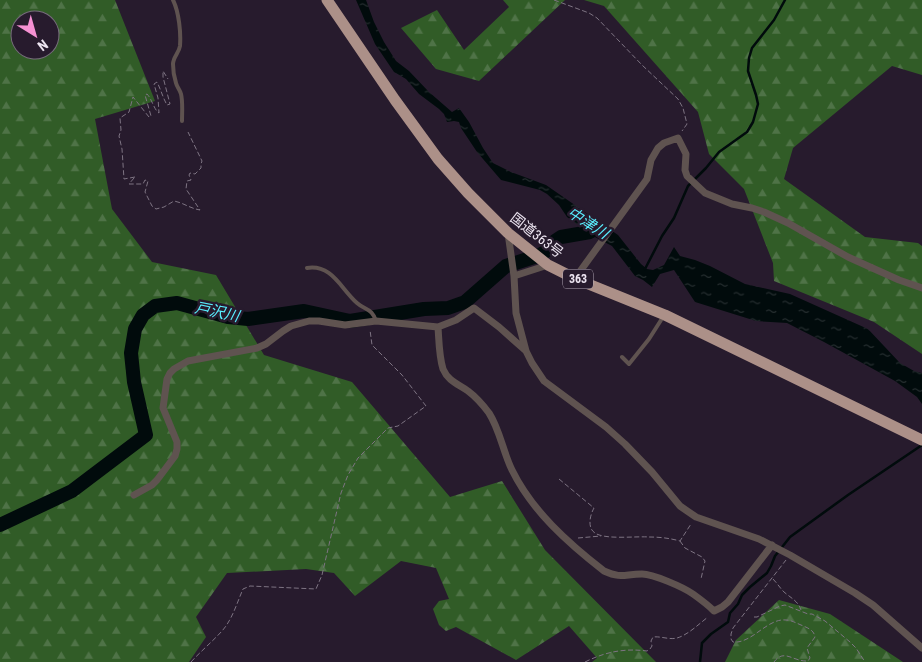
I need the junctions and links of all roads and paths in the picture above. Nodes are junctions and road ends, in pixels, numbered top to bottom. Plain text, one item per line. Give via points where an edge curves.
1 (173, 0) edge
2 (327, 0) edge
3 (554, 0) edge
4 (168, 78) dead end
5 (182, 121) dead end
6 (188, 132) dead end
7 (678, 138) junction
8 (508, 233) junction
9 (548, 265) junction
10 (307, 268) dead end
11 (579, 274) junction
12 (514, 276) junction
13 (922, 288) edge
14 (665, 315) junction
15 (376, 321) junction
16 (438, 327) junction
17 (526, 351) junction
18 (622, 357) dead end
19 (922, 440) edge
20 (559, 479) dead end
21 (134, 495) dead end
22 (696, 517) junction
23 (602, 536) junction
24 (680, 540) junction
25 (570, 542) junction
26 (772, 545) junction
27 (790, 555) junction
28 (772, 578) junction
29 (701, 579) dead end
30 (801, 611) junction
31 (714, 612) junction
32 (754, 617) dead end
33 (922, 648) edge
34 (191, 662) edge
35 (585, 662) edge
36 (774, 662) edge
37 (865, 662) edge

1 - 5 lane via 178,13 180,46 173,64 182,98
2 - 8 highway, 国道363号 / 363 via 438,158
3 - 7 path via 597,18 678,100 686,124
4 - 6 path via 163,71 170,104 167,105 162,97 157,82 154,84 159,113 147,94 151,116 133,97 129,112 120,118 124,179 135,177 129,184 148,181 145,192 156,209 174,201 200,210 186,189 187,181 191,180 188,175 202,168
7 - 11 street via 658,148 651,160 647,179
7 - 13 street via 686,154 687,176 705,193 764,212 848,257
8 - 9 highway, 国道363号 / 363
8 - 12 street
9 - 11 highway, 国道363号 / 363
9 - 12 street
10 - 15 lane via 315,267 332,276 360,306 374,314
11 - 14 highway, 国道363号 / 363
12 - 17 street via 516,313
14 - 18 lane via 630,364
14 - 19 highway, 国道363号 / 363
15 - 16 street
15 - 21 street via 346,325 319,321 300,323 257,348 188,362 174,369 167,379 163,408 178,449 157,480
15 - 34 path via 369,331 372,344 426,406 398,426 388,428 358,458 342,493 316,589 250,586 243,589 229,622
16 - 17 street via 474,308
16 - 25 street via 443,370 490,415 524,492
17 - 22 street via 544,381 606,427 652,472 680,506
20 - 23 path via 594,508 590,526
22 - 24 path
22 - 26 street
23 - 24 path
23 - 25 path
24 - 29 path via 685,548 705,561
25 - 31 street via 604,571 623,576 655,576 692,593
26 - 27 street
26 - 31 street via 728,602
27 - 28 path
27 - 33 street via 873,605
28 - 30 path via 798,603
28 - 36 path via 733,628 731,639 740,642 774,622 784,620 814,633 815,637 807,648 808,661 800,662 783,656
30 - 32 path via 785,605
30 - 37 path via 830,624 856,648
31 - 35 path via 678,638 653,637 652,646 647,651 609,652

